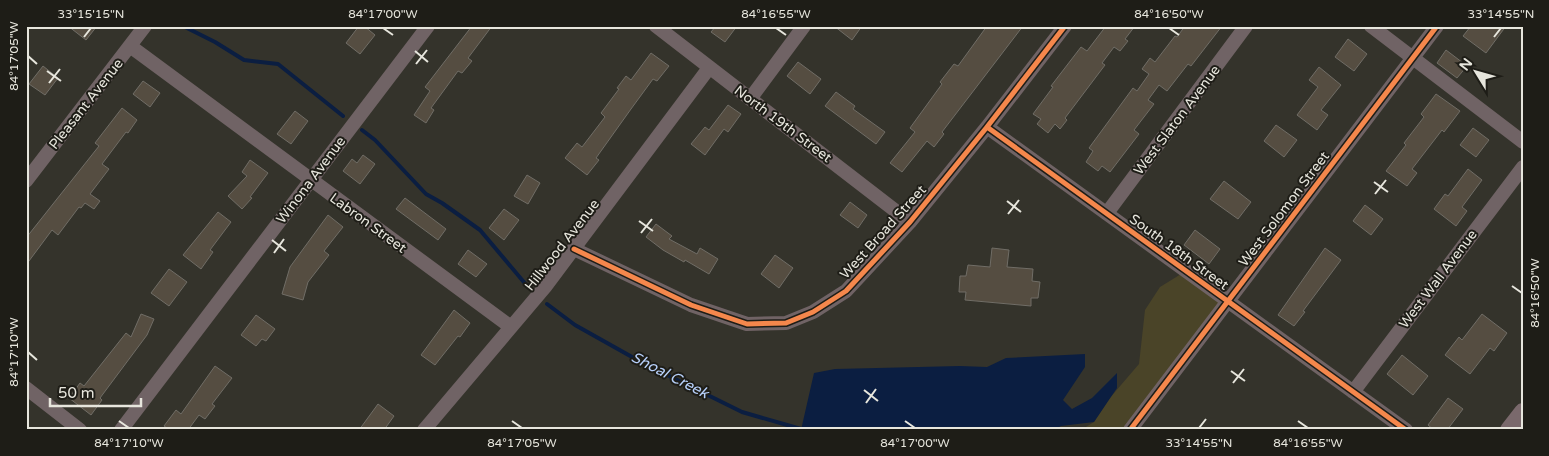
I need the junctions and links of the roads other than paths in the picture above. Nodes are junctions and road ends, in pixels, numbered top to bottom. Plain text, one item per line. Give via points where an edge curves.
1 (145, 26) edge
2 (428, 26) edge
3 (656, 26) edge
4 (804, 26) edge
5 (1065, 26) edge
6 (1246, 26) edge
7 (1371, 26) edge
8 (1437, 26) edge
9 (130, 46) junction
10 (1413, 58) junction
11 (709, 68) junction
12 (750, 99) junction
13 (987, 127) junction
14 (1523, 142) edge
15 (1523, 167) edge
16 (26, 181) edge
17 (310, 181) junction
18 (1107, 213) junction
19 (910, 222) junction
20 (574, 249) junction
21 (1227, 301) junction
22 (511, 327) junction
23 (26, 388) edge
24 (1353, 392) junction
25 (1523, 412) edge
26 (79, 429) edge
27 (121, 430) edge
28 (424, 430) edge
29 (1130, 430) edge
30 (1406, 430) edge
31 (1509, 430) edge

1 - 9 street, Pleasant Avenue
2 - 17 street, Winona Avenue
3 - 11 street, North 19th Street
4 - 12 street
5 - 13 street, West Broad Street
6 - 18 street, West Slaton Avenue
7 - 10 street
8 - 10 street, West Solomon Street
9 - 16 street, Pleasant Avenue
9 - 17 street, Labron Street
10 - 14 street
10 - 21 street, West Solomon Street
11 - 12 street, North 19th Street
11 - 20 street, Hillwood Avenue
12 - 19 street, North 19th Street
13 - 18 street, South 18th Street
13 - 19 street, West Broad Street
15 - 24 street, West Wall Avenue
17 - 22 street, Labron Street
17 - 27 street, Winona Avenue
18 - 21 street, South 18th Street
19 - 20 street, West Broad Street via 846,291 814,312 786,323 747,324 690,305
20 - 22 street, Hillwood Avenue
21 - 24 street, South 18th Street
21 - 29 street, West Solomon Street
22 - 28 street, Hillwood Avenue
23 - 26 street
24 - 30 street, South 18th Street
25 - 31 main road

